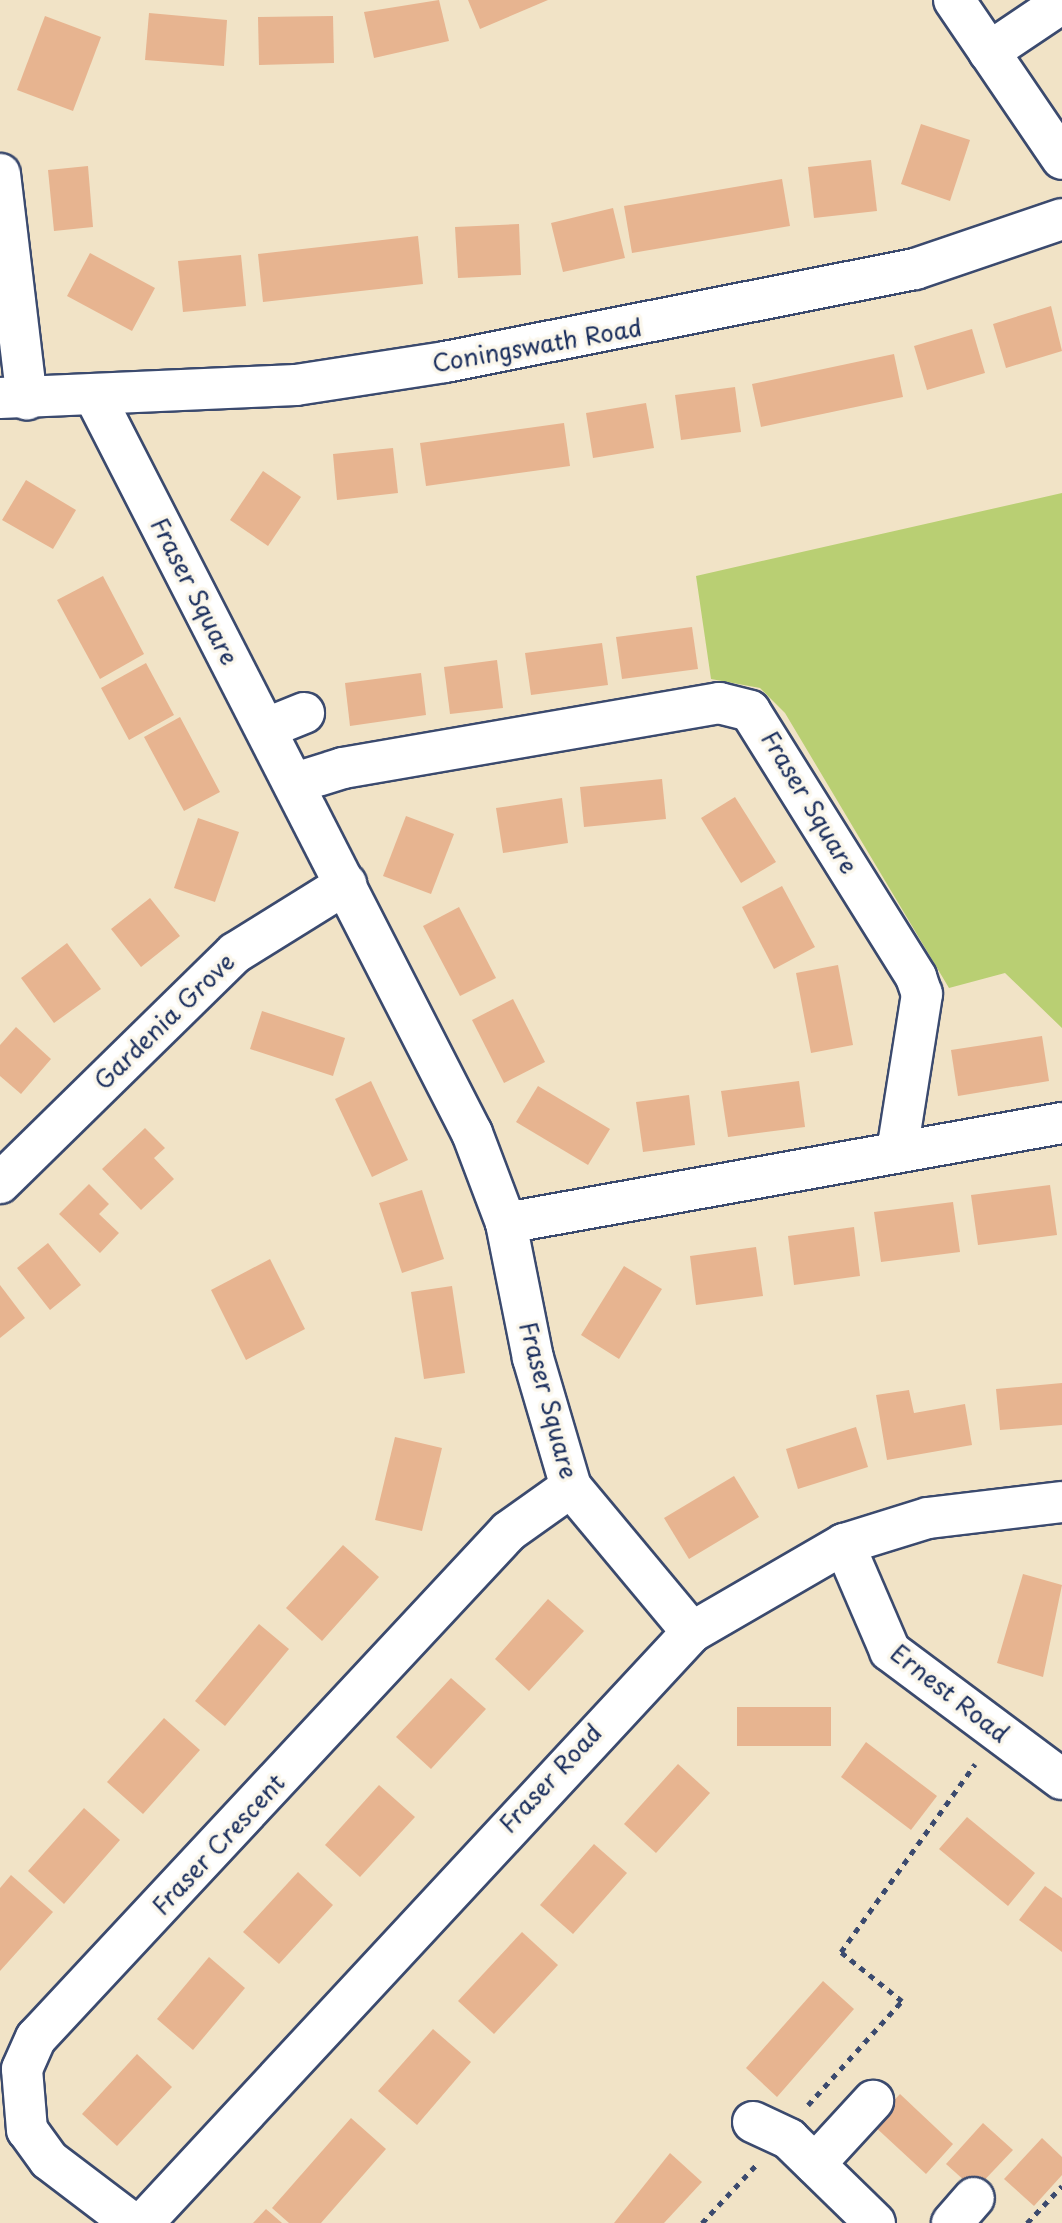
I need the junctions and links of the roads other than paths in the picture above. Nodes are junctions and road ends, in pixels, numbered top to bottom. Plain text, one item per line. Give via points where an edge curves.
1 (954, 0) edge
2 (1062, 3) edge
3 (989, 52) junction
4 (1062, 159) edge
5 (0, 174) edge
6 (1062, 219) edge
7 (14, 398) edge
8 (96, 399) junction
9 (304, 713) dead end
10 (267, 728) junction
11 (295, 783) junction
12 (346, 884) junction
13 (1062, 1123) edge
14 (897, 1152) junction
15 (0, 1183) edge
16 (506, 1223) junction
17 (571, 1487) junction
18 (1062, 1502) edge
19 (844, 1544) junction
20 (692, 1632) junction
21 (1062, 1779) edge
22 (873, 2101) dead end
23 (753, 2122) dead end
24 (802, 2152) junction
25 (132, 2223) edge
26 (143, 2223) edge
27 (875, 2223) edge

1 - 3 street
2 - 3 street
3 - 4 street
5 - 7 street
6 - 8 street, Coningswath Road via 915,269 655,325 296,385
7 - 8 street, Coningswath Road
8 - 10 street, Fraser Square
9 - 10 street
10 - 11 street, Fraser Square
11 - 12 street, Fraser Square
11 - 14 street, Fraser Square via 343,768 719,703 750,711 922,994
12 - 15 street, Gardenia Grove via 235,953
12 - 16 street, Fraser Square via 472,1133
13 - 14 street
14 - 16 street
16 - 17 street, Fraser Square via 533,1358
17 - 20 street, Fraser Square
17 - 25 street, Fraser Crescent via 509,1531 36,2038 22,2069 27,2130 49,2160
18 - 19 street, Fraser Road via 928,1518
19 - 20 street, Fraser Road
19 - 21 street, Ernest Road via 890,1651
20 - 26 street, Fraser Road
22 - 24 street
23 - 24 street
24 - 27 street

